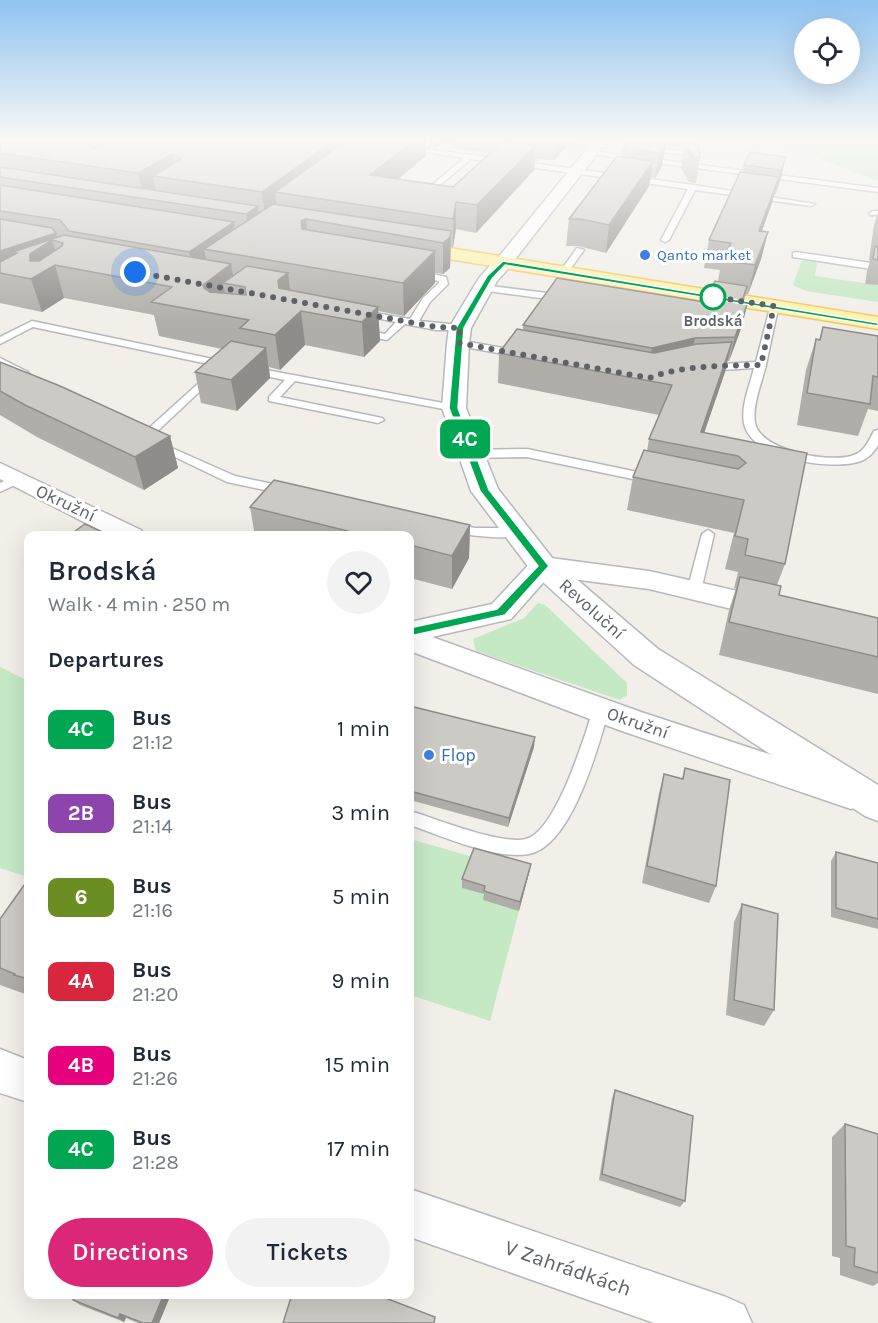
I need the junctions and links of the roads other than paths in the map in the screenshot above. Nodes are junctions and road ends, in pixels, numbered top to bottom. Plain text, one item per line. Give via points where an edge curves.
1 (552, 202) edge
2 (685, 202) edge
3 (796, 202) edge
4 (811, 204) dead end
5 (665, 240) dead end
6 (389, 244) edge
7 (580, 250) edge
8 (795, 255) dead end
9 (503, 263) junction
10 (878, 267) edge
11 (409, 272) edge
12 (563, 273) junction
13 (483, 288) junction
14 (571, 299) edge
15 (774, 306) junction
16 (349, 310) edge
17 (408, 321) junction
18 (878, 323) edge
19 (354, 331) edge
20 (459, 336) junction
21 (0, 341) edge
22 (534, 357) edge
23 (0, 361) edge
24 (223, 364) junction
25 (761, 365) junction
26 (700, 368) edge
27 (292, 378) junction
28 (37, 381) edge
29 (454, 408) junction
30 (378, 420) dead end
31 (878, 433) edge
32 (471, 454) junction
33 (6, 479) edge
34 (666, 482) edge
35 (297, 493) edge
36 (430, 522) edge
37 (121, 531) edge
38 (517, 532) junction
39 (708, 534) dead end
40 (543, 566) junction
41 (694, 591) junction
42 (798, 615) edge
43 (414, 631) edge
44 (414, 641) edge
45 (601, 710) junction
46 (873, 803) edge
47 (414, 819) edge
48 (0, 1071) edge
49 (24, 1080) edge
50 (414, 1214) edge
51 (726, 1323) edge

1 - 9 street, Revoluční
2 - 5 lane
3 - 4 lane
6 - 9 main road
7 - 12 lane
8 - 10 lane
9 - 12 main road
9 - 13 street, Revoluční
11 - 17 lane via 436,276 444,284
12 - 15 main road
13 - 14 lane
13 - 20 street, Revoluční
15 - 18 main road
15 - 25 lane
16 - 17 lane
17 - 19 lane via 387,337
17 - 20 lane
20 - 22 lane
20 - 29 street, Revoluční
21 - 24 lane via 32,324
23 - 28 lane
24 - 27 lane
24 - 35 lane via 138,436 231,479
25 - 26 lane
25 - 31 lane via 749,424 753,433 766,442 787,453 813,459 849,460 873,446
27 - 29 lane
27 - 30 lane via 273,399
29 - 32 street, Revoluční
32 - 34 lane via 527,453
32 - 38 street, Revoluční via 485,491
33 - 37 street, Okružní
36 - 38 lane via 475,532
38 - 40 street, Revoluční
39 - 41 lane
40 - 41 street via 649,580
40 - 43 street via 501,612
40 - 46 street, Revoluční via 646,657
41 - 42 street
44 - 45 street, Okružní
45 - 46 street, Okružní
45 - 47 lane via 588,757 553,828 532,846 509,847
48 - 49 street
50 - 51 street, V Zahrádkách

